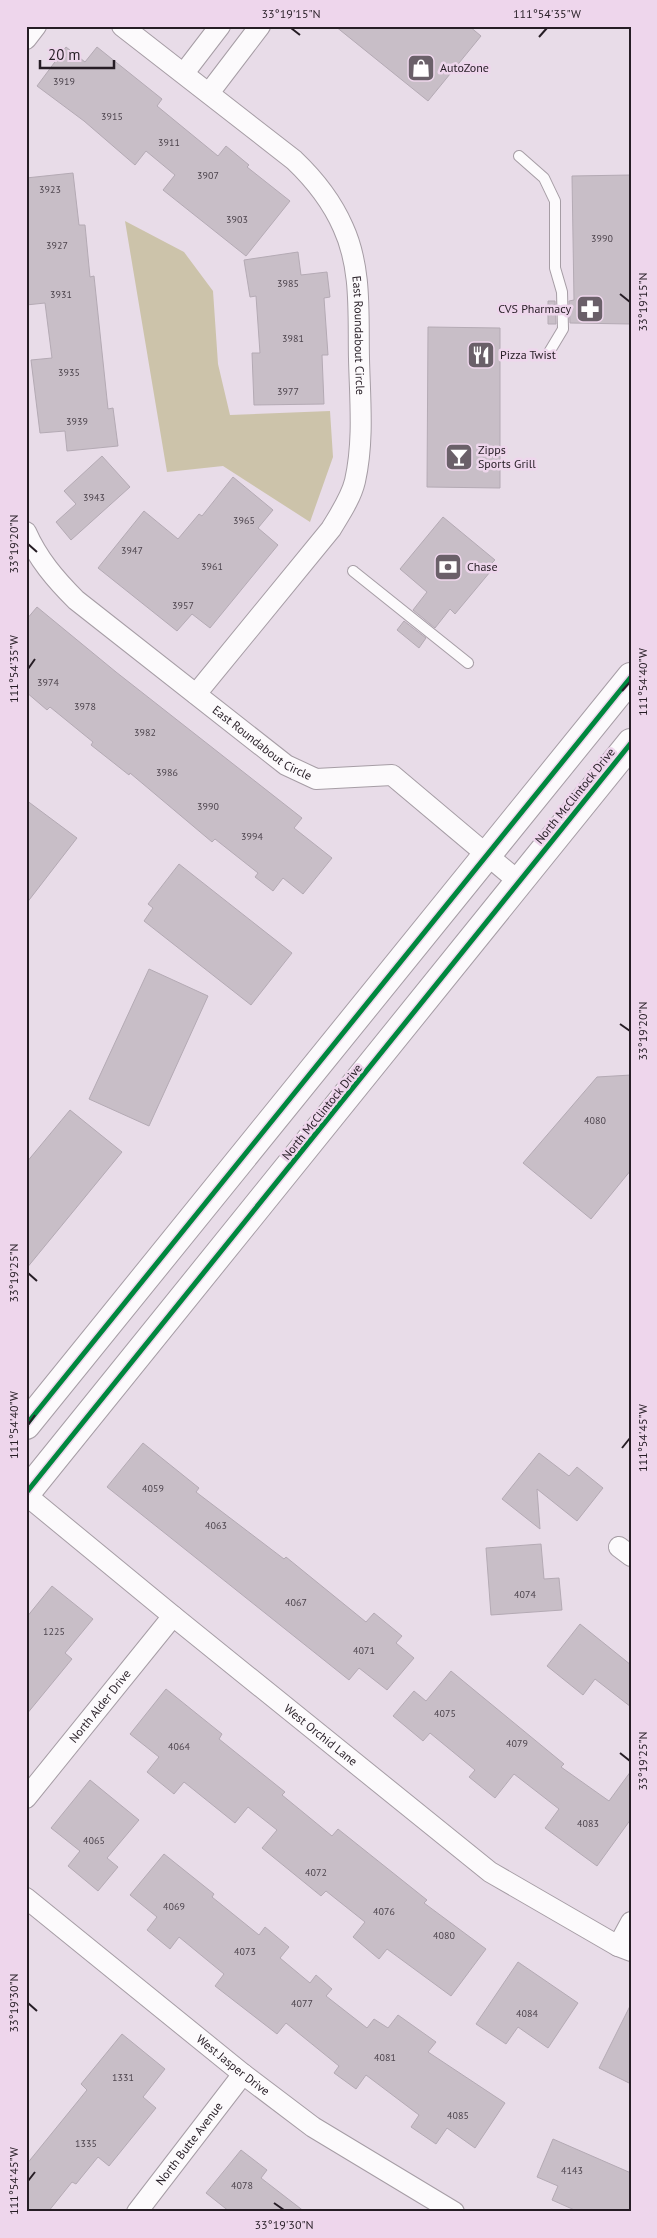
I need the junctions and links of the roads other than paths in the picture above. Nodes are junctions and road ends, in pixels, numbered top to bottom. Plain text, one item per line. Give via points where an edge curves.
1 (36, 26) edge
2 (122, 26) edge
3 (220, 26) edge
4 (260, 26) edge
5 (26, 39) edge
6 (184, 73) junction
7 (209, 93) junction
8 (519, 156) dead end
9 (548, 354) dead end
10 (26, 532) edge
11 (352, 571) dead end
12 (468, 663) dead end
13 (631, 677) edge
14 (196, 694) junction
15 (631, 744) edge
16 (486, 854) junction
17 (518, 881) junction
18 (26, 1425) edge
19 (26, 1494) edge
20 (173, 1616) junction
21 (26, 1798) edge
22 (26, 1898) edge
23 (631, 1922) edge
24 (624, 1948) edge
25 (243, 2074) junction
26 (137, 2212) edge
27 (454, 2212) edge

1 - 5 street
2 - 6 street, East Roundabout Circle
3 - 6 street
4 - 7 street
6 - 7 street, East Roundabout Circle
7 - 14 street, East Roundabout Circle via 309,175 336,212 344,229 357,281 361,429 354,483 345,507 331,529
8 - 9 lane via 544,178 556,201 555,268 562,292 563,329
10 - 14 street, East Roundabout Circle via 35,552 56,581
11 - 12 lane
13 - 16 main road
14 - 16 street, East Roundabout Circle via 286,766 316,779 392,775
15 - 17 main road, North McClintock Drive
16 - 17 street, East Roundabout Circle
16 - 18 main road
17 - 19 main road, North McClintock Drive
19 - 20 street, West Orchid Lane
20 - 21 street, North Alder Drive
20 - 24 street, West Orchid Lane via 490,1872
22 - 25 street, West Jasper Drive
23 - 24 street
25 - 26 street, North Butte Avenue
25 - 27 street, West Jasper Drive via 313,2127

